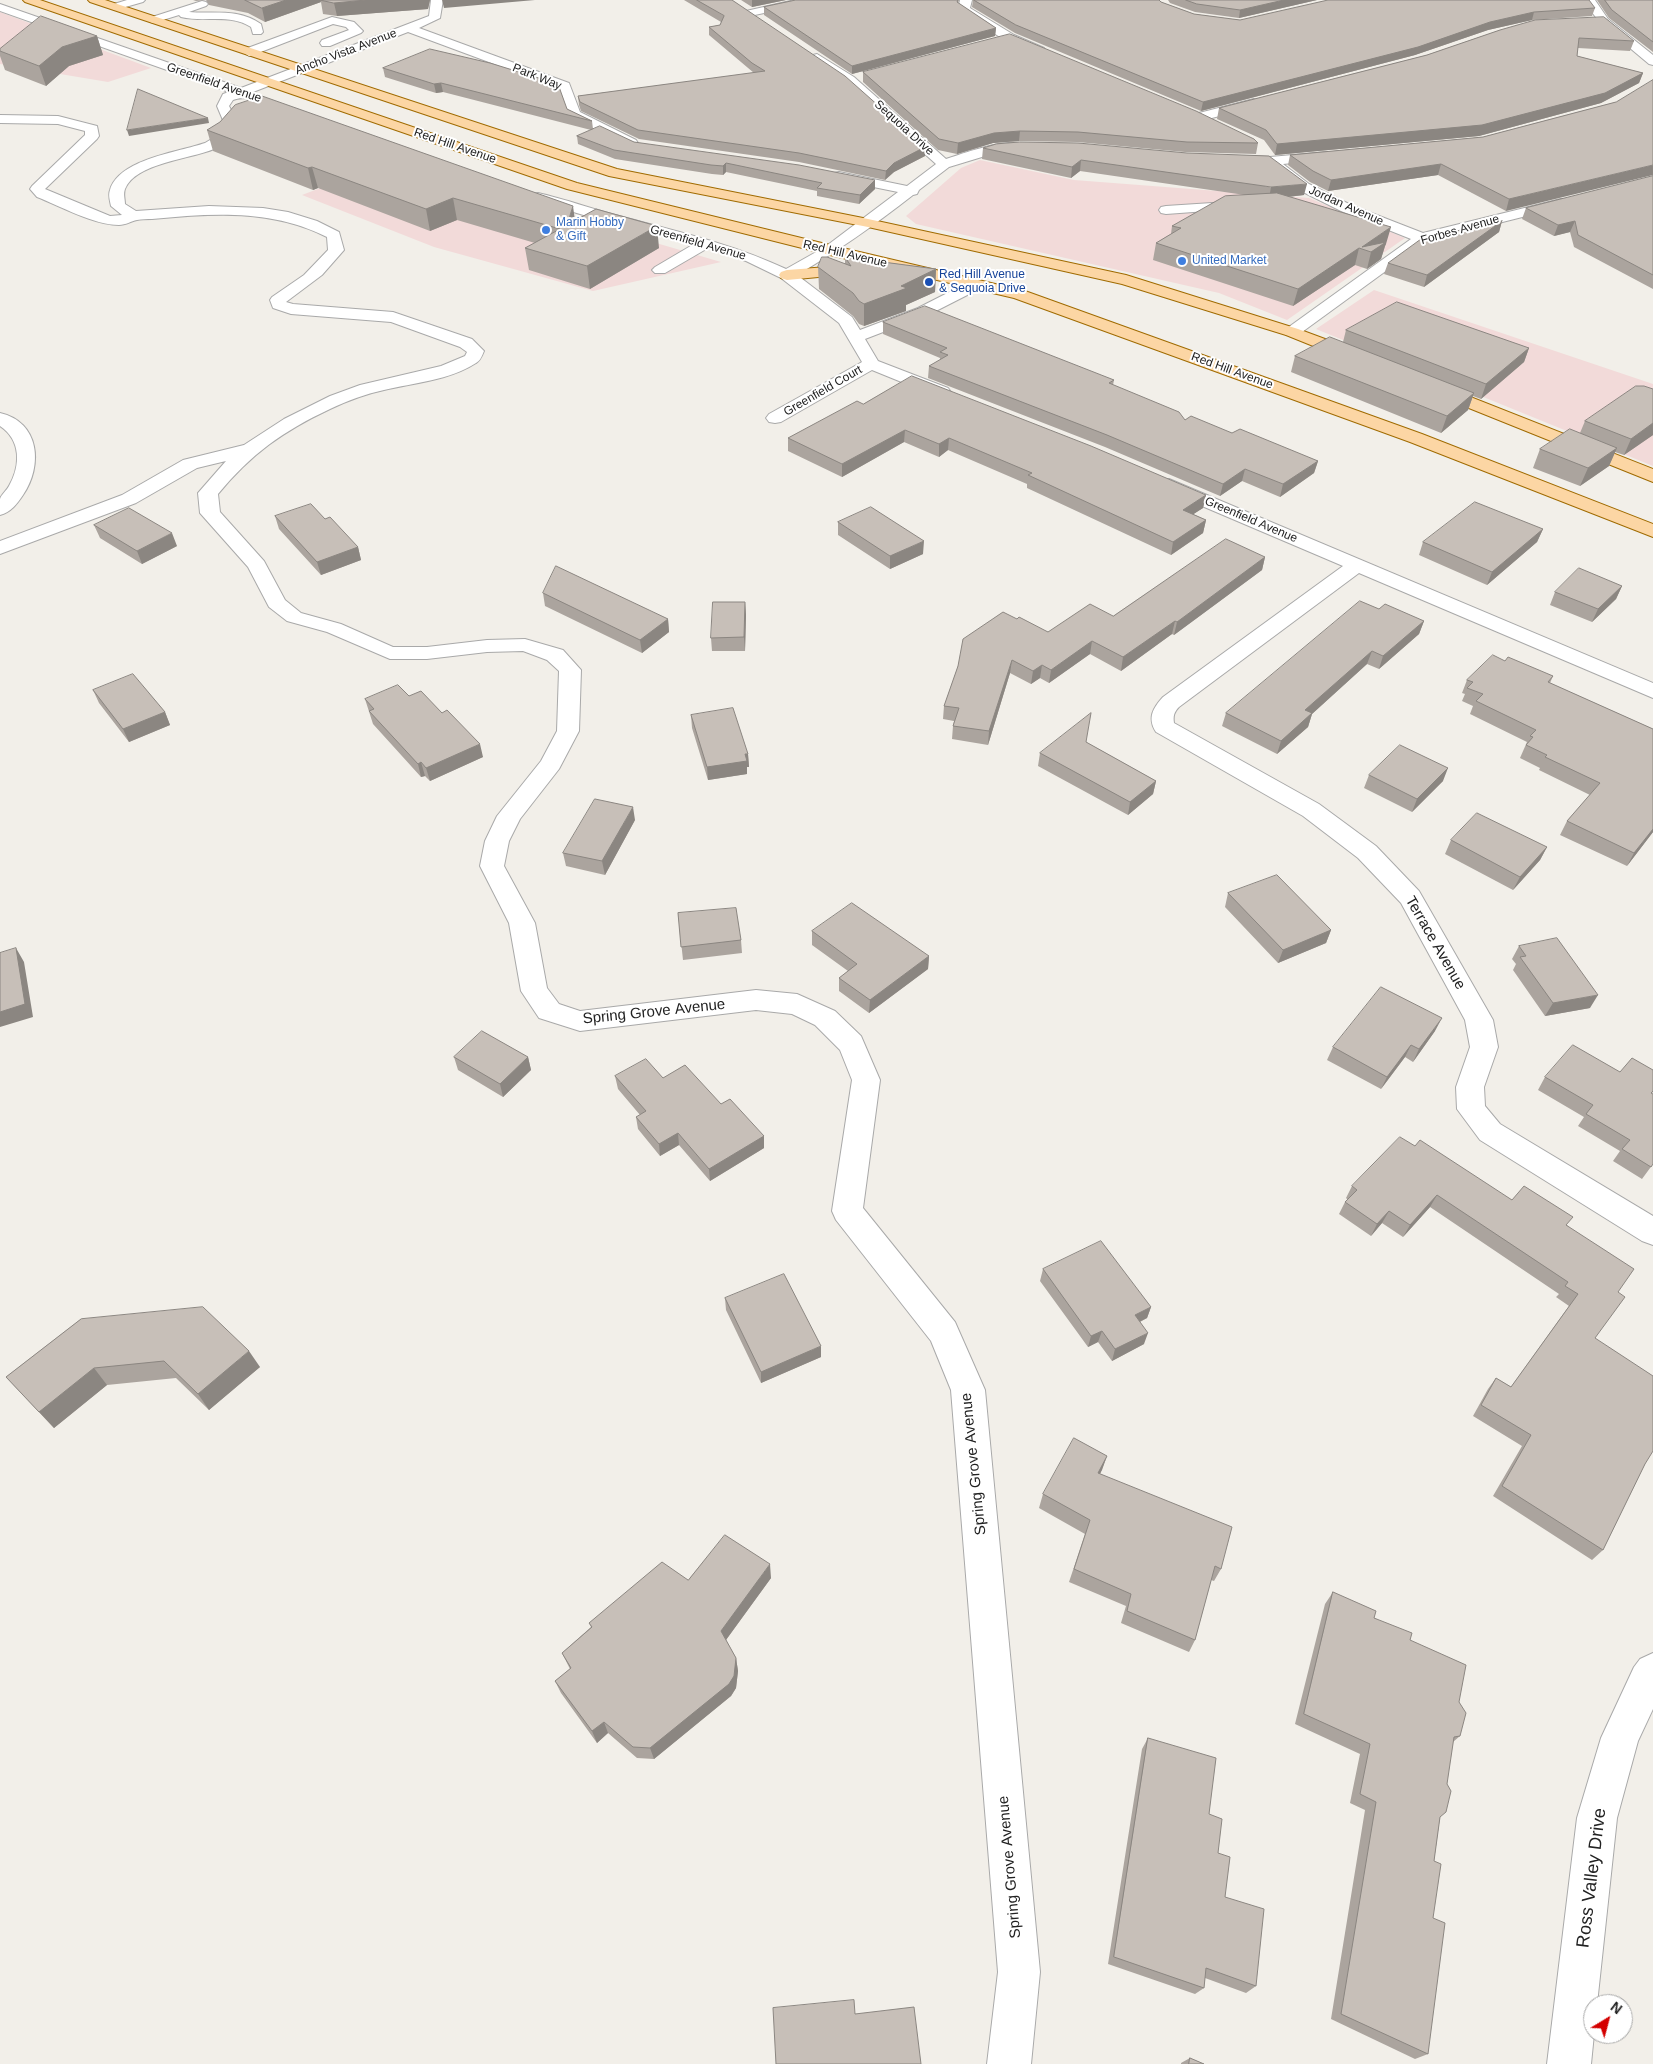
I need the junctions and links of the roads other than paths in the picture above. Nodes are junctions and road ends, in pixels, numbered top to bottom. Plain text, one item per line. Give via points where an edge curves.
1 (29, 0) edge
2 (139, 0) edge
3 (437, 0) edge
4 (811, 0) edge
5 (966, 0) edge
6 (1589, 0) edge
7 (218, 2) edge
8 (109, 3) edge
9 (737, 4) edge
10 (0, 7) edge
11 (750, 13) junction
12 (185, 15) junction
13 (158, 21) junction
14 (1604, 21) junction
15 (1586, 22) edge
16 (766, 23) edge
17 (408, 28) junction
18 (357, 31) junction
19 (1010, 38) junction
20 (282, 39) junction
21 (382, 39) junction
22 (224, 43) junction
23 (991, 43) edge
24 (316, 47) dead end
25 (804, 49) edge
26 (249, 52) junction
27 (1055, 57) edge
28 (278, 61) junction
29 (1653, 61) edge
30 (303, 70) junction
31 (265, 82) junction
32 (249, 95) junction
33 (1267, 100) edge
34 (0, 119) edge
35 (1216, 125) edge
36 (644, 146) edge
37 (1036, 147) edge
38 (1340, 155) edge
39 (1266, 156) junction
40 (1223, 160) edge
41 (944, 164) junction
42 (828, 174) edge
43 (912, 191) junction
44 (527, 193) edge
45 (1573, 199) edge
46 (1304, 202) edge
47 (1256, 204) edge
48 (1339, 204) junction
49 (1166, 210) dead end
50 (133, 216) junction
51 (868, 223) junction
52 (724, 224) junction
53 (808, 229) dead end
54 (824, 230) dead end
55 (1422, 238) junction
56 (707, 243) junction
57 (830, 250) junction
58 (660, 270) dead end
59 (922, 272) junction
60 (787, 275) junction
61 (977, 284) junction
62 (1292, 332) junction
63 (856, 337) junction
64 (1372, 363) edge
65 (871, 364) junction
66 (1416, 381) edge
67 (961, 400) edge
68 (0, 418) edge
69 (775, 418) dead end
70 (250, 449) junction
71 (1150, 476) edge
72 (1653, 476) edge
73 (0, 509) edge
74 (1653, 531) edge
75 (0, 548) edge
76 (1356, 566) junction
77 (1653, 691) edge
78 (1653, 1232) edge
79 (1653, 1672) edge
80 (1009, 2064) edge
81 (1569, 2064) edge

1 - 31 main road, Red Hill Avenue
2 - 8 street
3 - 17 street, Ancho Vista Avenue via 434,18
4 - 11 street
5 - 19 street via 964,9
6 - 14 street
7 - 12 street
7 - 13 street
8 - 13 main road, Red Hill Avenue
9 - 11 street
10 - 32 street, Greenfield Avenue
11 - 16 street
12 - 13 street
12 - 22 street via 223,14 257,26 253,33
13 - 22 main road, Red Hill Avenue
14 - 15 street
14 - 29 street
17 - 21 street, Ancho Vista Avenue
17 - 36 street, Park Way via 565,86 574,114 635,145
18 - 20 street via 350,24 332,20
18 - 21 street
18 - 24 street
19 - 23 street
19 - 27 street
20 - 26 street
20 - 28 street via 294,52
21 - 30 street, Ancho Vista Avenue
22 - 26 main road, Red Hill Avenue
25 - 41 street, Sequoia Drive via 855,79
26 - 28 main road, Red Hill Avenue
28 - 30 main road, Red Hill Avenue
30 - 31 street, Ancho Vista Avenue
30 - 51 main road, Red Hill Avenue via 614,173
31 - 32 street, Ancho Vista Avenue
31 - 52 main road, Red Hill Avenue via 572,186
32 - 50 street via 228,97 223,106 232,125 224,137 210,146 168,156 124,179 117,192 118,206
33 - 35 street via 1195,115
34 - 50 street via 52,119 77,122 92,129 92,136 37,190 108,220 121,221
37 - 41 street via 994,150
38 - 39 street
39 - 40 street
39 - 48 street, Jordan Avenue via 1304,187
41 - 43 street, Sequoia Drive
42 - 43 street
43 - 51 street, Sequoia Drive
44 - 56 street, Greenfield Avenue
45 - 55 street, Forbes Avenue
46 - 48 street
47 - 49 street
48 - 55 street, Jordan Avenue
50 - 70 street, Spring Grove Avenue via 228,210 293,218 321,227 334,235 336,250 325,266 278,300 279,305 291,309 392,317 466,343 476,351 472,359 454,369 364,389 331,402
51 - 54 main road via 840,230
51 - 57 street, Sequoia Drive
51 - 62 main road, Red Hill Avenue via 1126,280
52 - 53 main road
52 - 57 main road, Red Hill Avenue
55 - 62 street, Forbes Avenue
56 - 58 street
56 - 60 street, Greenfield Avenue
57 - 59 main road, Red Hill Avenue
57 - 60 street, Sequoia Drive
59 - 60 main road via 847,270
59 - 61 main road, Red Hill Avenue
60 - 63 street, Greenfield Avenue via 846,320
61 - 63 street via 924,311
61 - 74 main road, Red Hill Avenue via 1019,294 1416,438
62 - 64 main road, Red Hill Avenue
63 - 65 street, Greenfield Avenue
65 - 67 street
65 - 69 street, Greenfield Court
66 - 72 main road
68 - 73 street via 21,433 28,454 21,485
70 - 75 street via 190,464 129,499
70 - 80 street, Spring Grove Avenue via 208,493 210,513 257,565 276,602 294,618 334,628 390,653 427,654 525,645 555,655 570,670 568,731 551,764 509,816 497,841 492,866 522,923 534,991 549,1011 580,1021 756,1000 797,1004 825,1018 851,1044 866,1080 848,1211 944,1332 968,1390 1019,1972
71 - 76 street, Greenfield Avenue
76 - 77 street, Greenfield Avenue
76 - 78 street, Terrace Avenue via 1171,702 1161,718 1164,727 1311,810 1367,852 1410,897 1479,1020 1484,1047 1470,1087 1471,1109 1490,1132
79 - 81 street, Ross Valley Drive via 1620,1738 1597,1818

